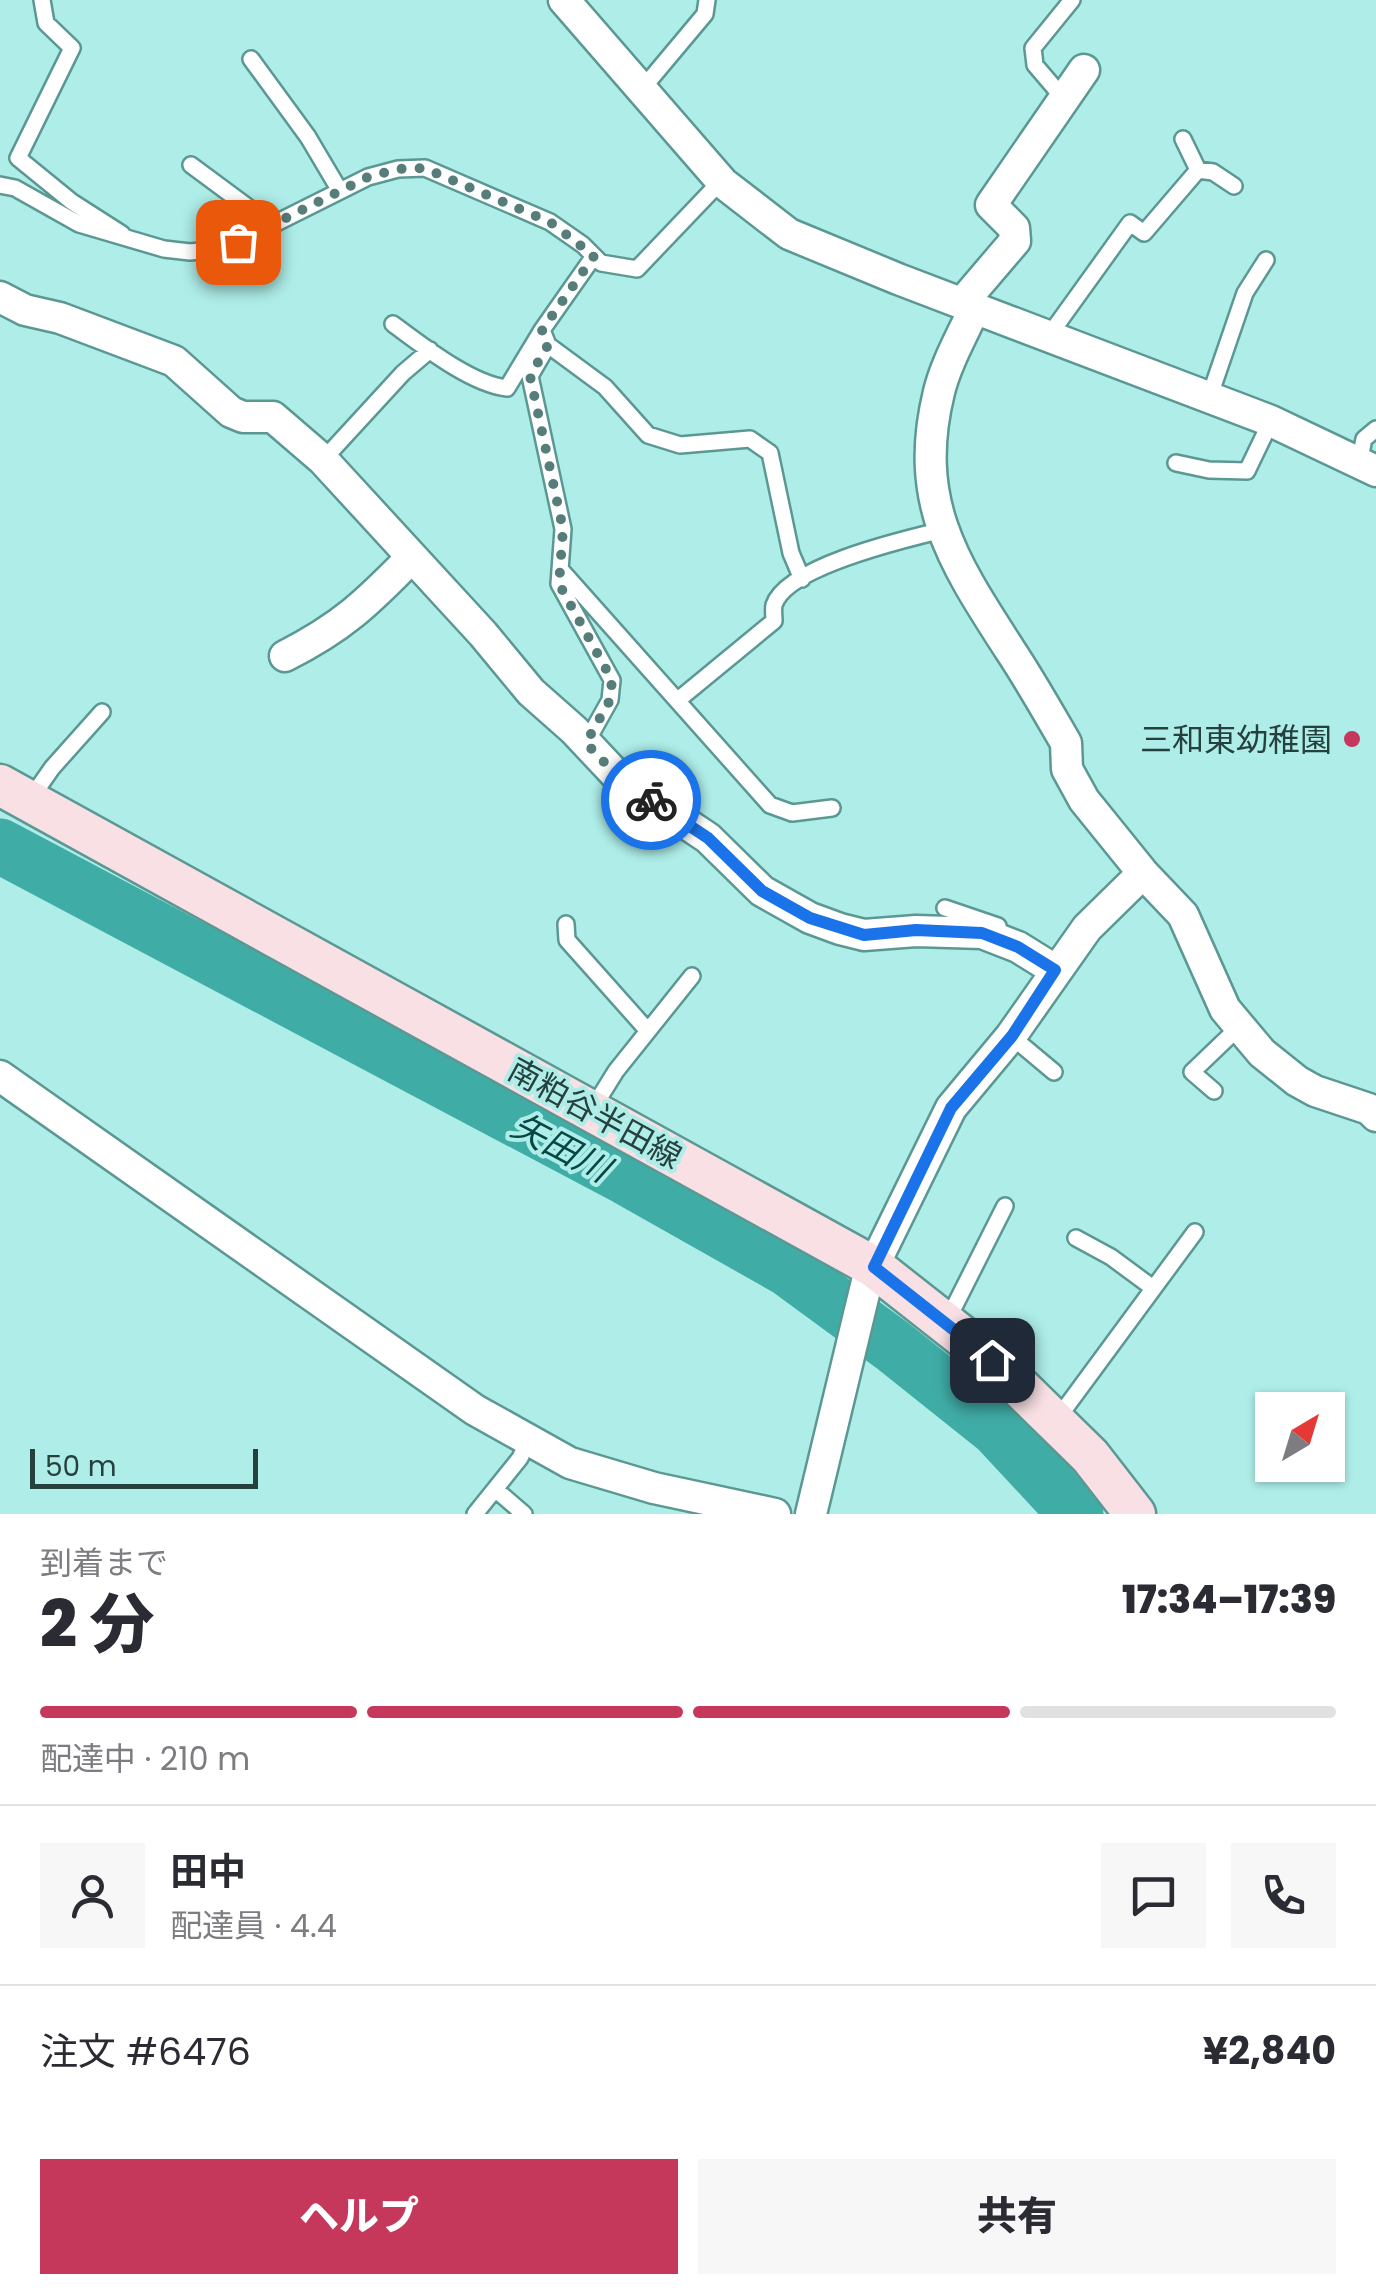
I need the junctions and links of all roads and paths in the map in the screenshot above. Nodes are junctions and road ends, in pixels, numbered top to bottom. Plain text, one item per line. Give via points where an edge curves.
1 (42, 0) edge
2 (564, 0) edge
3 (708, 0) edge
4 (1072, 0) edge
5 (251, 59) dead end
6 (1084, 70) dead end
7 (643, 88) junction
8 (1064, 99) junction
9 (1183, 140) dead end
10 (191, 164) dead end
11 (1198, 170) junction
12 (721, 181) junction
13 (0, 184) edge
14 (1234, 186) dead end
15 (340, 191) junction
16 (272, 225) junction
17 (125, 237) junction
18 (594, 256) junction
19 (1266, 260) dead end
20 (0, 297) edge
21 (968, 304) junction
22 (394, 324) dead end
23 (1048, 337) junction
24 (545, 338) junction
25 (430, 350) junction
26 (1208, 398) junction
27 (1271, 421) junction
28 (1376, 429) edge
29 (324, 460) junction
30 (1176, 463) dead end
31 (1367, 467) edge
32 (942, 530) junction
33 (411, 558) junction
34 (560, 569) junction
35 (802, 579) junction
36 (285, 656) dead end
37 (678, 700) junction
38 (102, 712) dead end
39 (586, 743) junction
40 (14, 793) edge
41 (832, 808) dead end
42 (1143, 872) junction
43 (945, 908) dead end
44 (566, 924) dead end
45 (1058, 966) junction
46 (692, 976) dead end
47 (1240, 1026) junction
48 (648, 1031) junction
49 (1012, 1036) junction
50 (1054, 1072) dead end
51 (0, 1076) edge
52 (1214, 1092) dead end
53 (591, 1111) junction
54 (1376, 1116) edge
55 (1005, 1206) dead end
56 (1194, 1232) dead end
57 (1076, 1238) dead end
58 (871, 1272) junction
59 (1153, 1288) junction
60 (946, 1324) junction
61 (1055, 1422) junction
62 (529, 1439) junction
63 (495, 1490) junction
64 (475, 1514) edge
65 (524, 1514) edge
66 (775, 1514) edge
67 (812, 1514) edge
68 (1135, 1514) edge

1 - 17 lane via 46,23 72,48 18,158
2 - 7 street
3 - 7 lane via 705,14
4 - 8 lane via 1033,48 1035,65
5 - 15 lane
6 - 8 street
7 - 12 street
8 - 21 street via 992,205 1014,228 1015,241
9 - 11 lane
10 - 16 lane
11 - 14 lane
11 - 23 lane via 1144,232 1130,223
12 - 18 lane via 637,269
12 - 21 street via 789,234
13 - 17 lane via 79,224
15 - 16 lane
15 - 18 lane via 368,177 424,168 550,222
16 - 17 lane via 220,249 190,252
18 - 24 lane
19 - 26 lane via 1246,293
20 - 29 street via 174,361 231,412 274,416
21 - 23 street
21 - 32 street via 932,434 931,474
22 - 25 lane
23 - 26 street
24 - 25 lane via 507,388
24 - 34 lane via 530,376 558,496
24 - 35 lane via 605,387 648,435 680,445 750,439 770,453
25 - 29 lane
26 - 27 street
27 - 30 lane via 1247,471
27 - 31 street
28 - 31 lane via 1364,439
29 - 33 street
32 - 35 lane via 875,546
32 - 42 street via 970,590 1066,743 1067,769 1084,800
33 - 36 street via 330,633
33 - 39 street
34 - 37 lane
34 - 39 lane via 559,584 612,680 610,700
35 - 37 lane via 774,604 774,621
37 - 41 lane via 770,805 792,814
38 - 40 lane via 52,768
39 - 45 street via 621,780 708,838 762,891 810,918 864,935 982,933
40 - 53 main road, 南粕谷半田線
42 - 45 street
42 - 47 street via 1182,915 1225,1009
43 - 45 lane via 1000,926
44 - 48 lane via 568,940
45 - 49 street
46 - 48 lane
47 - 52 lane via 1192,1072
47 - 54 street via 1298,1082
48 - 53 lane
49 - 50 lane
49 - 58 street via 951,1108
51 - 62 street via 355,1328
53 - 58 main road, 南粕谷半田線
55 - 60 lane
56 - 59 lane
57 - 59 lane
58 - 60 main road, 南粕谷半田線
58 - 67 street
59 - 61 lane
60 - 61 main road, 南粕谷半田線
61 - 68 main road, 南粕谷半田線
62 - 63 lane
62 - 66 street via 570,1463
63 - 64 lane
63 - 65 lane

